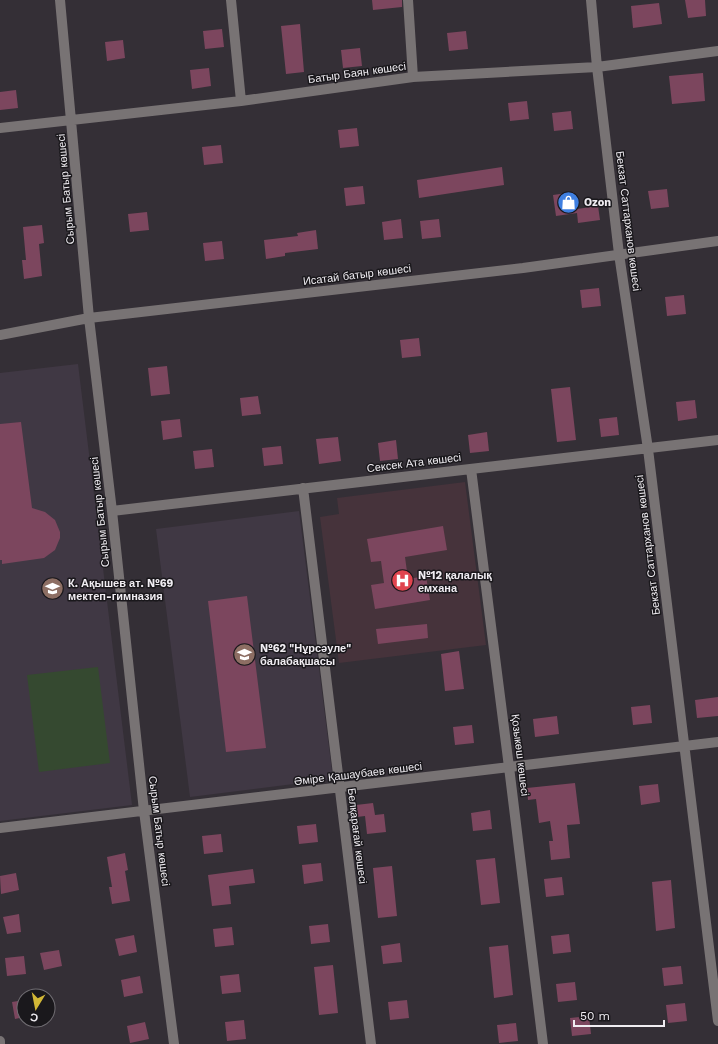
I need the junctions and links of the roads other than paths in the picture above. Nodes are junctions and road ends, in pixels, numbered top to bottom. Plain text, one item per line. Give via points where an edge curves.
1 (60, 0) edge
2 (231, 0) edge
3 (408, 0) edge
4 (591, 0) edge
5 (718, 51) edge
6 (597, 68) junction
7 (413, 77) junction
8 (241, 101) junction
9 (72, 119) junction
10 (0, 128) edge
11 (718, 241) edge
12 (619, 254) junction
13 (89, 318) junction
14 (0, 335) edge
15 (718, 440) edge
16 (648, 449) junction
17 (471, 469) junction
18 (303, 488) junction
19 (112, 511) junction
20 (718, 742) edge
21 (684, 746) junction
22 (510, 767) junction
23 (339, 788) junction
24 (144, 811) junction
25 (0, 828) edge
26 (718, 1021) edge
27 (0, 1040) edge
28 (0, 1044) edge
29 (174, 1044) edge
30 (371, 1044) edge
31 (543, 1044) edge

1 - 9 street, Сырым Батыр көшесі
2 - 8 street
3 - 7 street
4 - 6 street, Бекзат Саттарханов көшесі
5 - 6 street, Батыр Баян көшесі
6 - 7 street, Батыр Баян көшесі
6 - 12 street, Бекзат Саттарханов көшесі
7 - 8 street, Батыр Баян көшесі
8 - 9 street, Батыр Баян көшесі
9 - 10 street, Батыр Баян көшесі
9 - 13 street, Сырым Батыр көшесі
11 - 12 street, Исатай батыр көшесі
12 - 13 street, Исатай батыр көшесі via 523,268
12 - 16 street, Бекзат Саттарханов көшесі
13 - 14 street, Исатай батыр көшесі
13 - 19 street, Сырым Батыр көшесі
15 - 16 street, Сексек Ата көшесі
16 - 17 street, Сексек Ата көшесі
16 - 21 street, Бекзат Саттарханов көшесі
17 - 18 street, Сексек Ата көшесі
17 - 22 street, Қозыкөш көшесі
18 - 19 street, Сексек Ата көшесі
18 - 23 street, Белқарағай көшесі
19 - 24 street, Сырым Батыр көшесі
20 - 21 street, Әміре Қашаубаев көшесі
21 - 22 street, Әміре Қашаубаев көшесі
21 - 26 street, Бекзат Саттарханов көшесі
22 - 23 street, Әміре Қашаубаев көшесі
22 - 31 street, Қозыкөш көшесі
23 - 24 street, Әміре Қашаубаев көшесі
23 - 30 street, Белқарағай көшесі
24 - 25 street, Әміре Қашаубаев көшесі
24 - 29 street, Сырым Батыр көшесі
27 - 28 street

